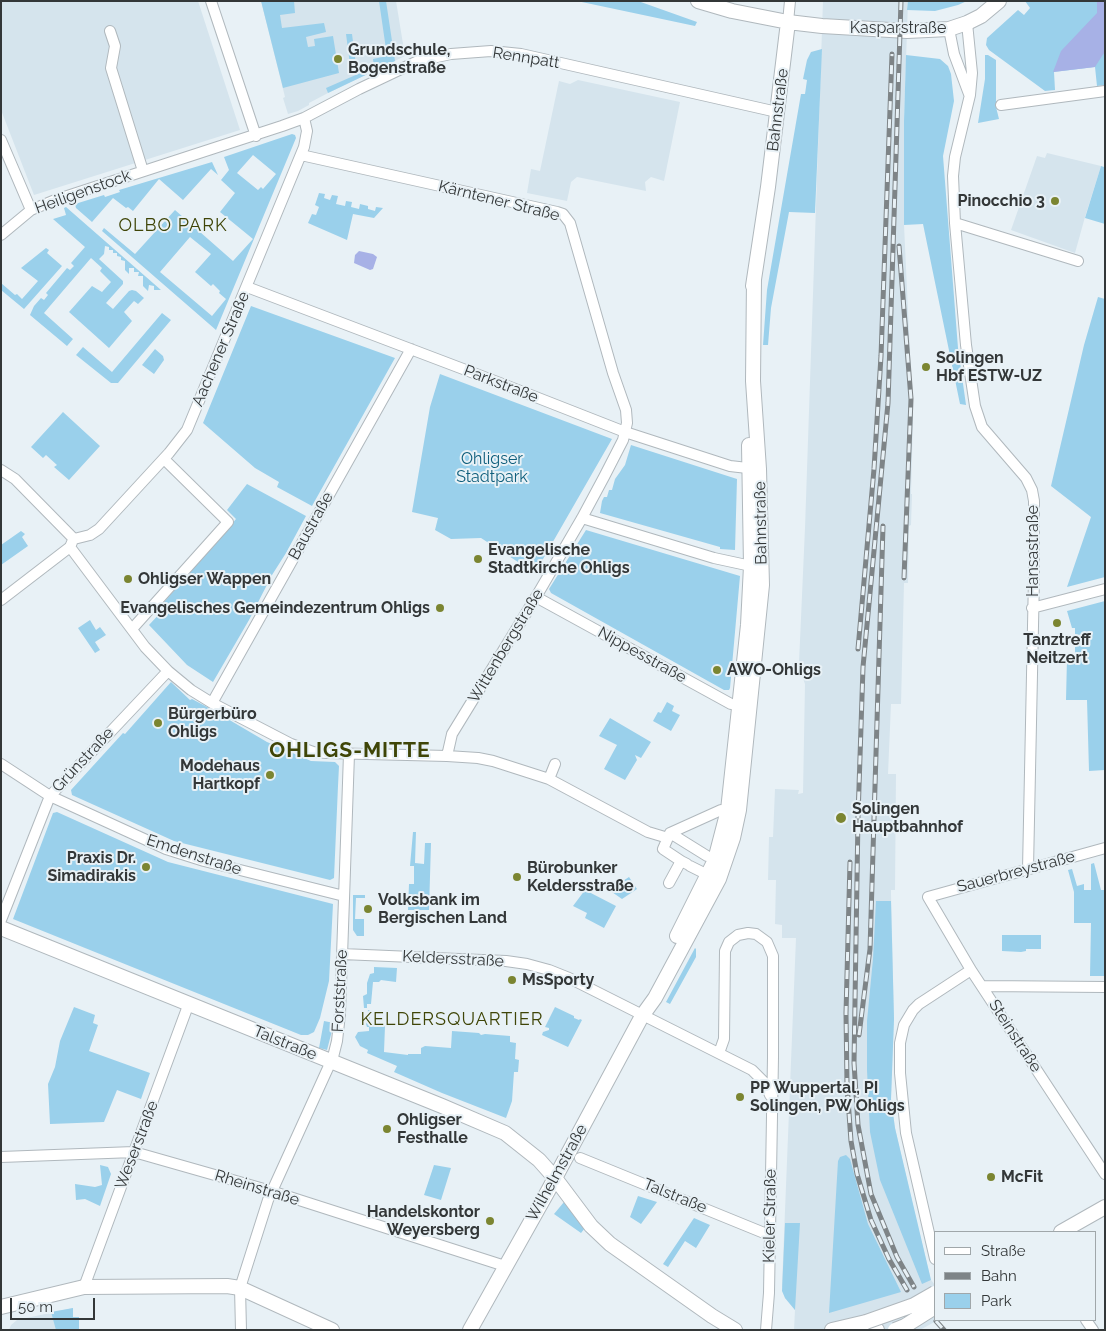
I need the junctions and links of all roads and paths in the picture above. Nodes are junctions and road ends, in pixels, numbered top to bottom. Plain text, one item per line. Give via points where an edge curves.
1 (211, 1) edge
2 (698, 1) edge
3 (790, 1) edge
4 (1000, 1) edge
5 (788, 22) junction
6 (967, 24) junction
7 (949, 29) junction
8 (110, 31) dead end
9 (1105, 90) edge
10 (970, 95) junction
11 (1001, 105) dead end
12 (778, 112) junction
13 (304, 118) junction
14 (256, 136) junction
15 (1, 140) edge
16 (301, 155) junction
17 (143, 171) junction
18 (31, 210) junction
19 (955, 223) junction
20 (1, 235) edge
21 (1078, 261) dead end
22 (246, 287) junction
23 (411, 349) junction
24 (625, 432) junction
25 (164, 459) junction
26 (754, 469) junction
27 (1, 470) edge
28 (582, 518) junction
29 (72, 543) junction
30 (751, 566) junction
31 (762, 585) junction
32 (1105, 589) edge
33 (536, 597) junction
34 (1, 600) edge
35 (1032, 608) junction
36 (132, 629) junction
37 (168, 671) junction
38 (212, 703) junction
39 (745, 708) junction
40 (349, 754) junction
41 (447, 756) junction
42 (1, 764) edge
43 (556, 764) dead end
44 (738, 767) junction
45 (549, 779) junction
46 (50, 796) junction
47 (721, 810) dead end
48 (669, 840) junction
49 (1105, 848) edge
50 (711, 858) junction
51 (686, 863) junction
52 (1028, 869) junction
53 (702, 872) dead end
54 (669, 883) dead end
55 (344, 896) junction
56 (928, 897) joint
57 (1, 920) edge
58 (1, 928) edge
59 (342, 954) junction
60 (971, 970) junction
61 (982, 986) junction
62 (1105, 987) edge
63 (190, 1003) junction
64 (642, 1016) junction
65 (718, 1053) junction
66 (331, 1061) junction
67 (772, 1101) junction
68 (134, 1152) junction
69 (1, 1157) edge
70 (580, 1158) dead end
71 (1105, 1174) edge
72 (555, 1178) junction
73 (271, 1191) junction
74 (1105, 1207) edge
75 (1063, 1231) edge
76 (769, 1235) junction
77 (934, 1254) edge
78 (505, 1266) junction
79 (84, 1287) junction
80 (240, 1288) junction
81 (934, 1294) edge
82 (1, 1308) edge
83 (934, 1308) edge
84 (871, 1326) edge
85 (731, 1329) edge
86 (241, 1330) edge
87 (332, 1330) edge
88 (470, 1330) edge
89 (766, 1330) edge
90 (832, 1330) edge
91 (895, 1330) edge

1 - 14 street
2 - 5 street, Kasparstraße
3 - 5 street, Bahnstraße
4 - 6 street, Kasparstraße
5 - 7 street, Kasparstraße via 907,31
5 - 12 street, Bahnstraße
6 - 7 street, Kasparstraße
6 - 10 street, Hansastraße via 972,66
7 - 10 street via 954,54
8 - 17 street, Heiligenstock via 115,46 111,68
9 - 11 street
10 - 19 street, Hansastraße via 953,176
12 - 13 street, Rennpatt via 532,56 491,51 418,61
12 - 26 street, Bahnstraße via 747,318 746,359
13 - 14 street, Rennpatt
13 - 16 street, Aachener Straße via 307,138
14 - 17 street, Heiligenstock
15 - 18 street
16 - 22 street, Aachener Straße
16 - 24 street, Kärntener Straße via 563,214 570,224 626,410
17 - 18 street, Heiligenstock
18 - 20 street, Heiligenstock
19 - 21 street
19 - 35 street, Hansastraße via 966,345 978,415 985,432 1019,468 1032,490
22 - 23 street, Parkstraße
22 - 25 street, Aachener Straße via 190,422
23 - 24 street, Parkstraße
23 - 38 street, Baustraße
24 - 26 street, Parkstraße via 730,466
24 - 28 street, Wittenbergstraße
25 - 29 street, Aachener Straße via 99,529
25 - 36 street via 228,522
26 - 30 street, Bahnstraße
26 - 31 street, Bahnstraße
27 - 29 street via 15,480
28 - 30 street
28 - 33 street, Wittenbergstraße
29 - 34 street, Aachener Straße
29 - 36 street
30 - 31 street
30 - 39 street, Bahnstraße
31 - 39 street, Bahnstraße
32 - 35 street
33 - 39 street, Nippesstraße via 731,704
33 - 41 street, Wittenbergstraße via 452,734
35 - 52 street, Hansastraße
36 - 37 street
37 - 38 street
37 - 46 street, Grünstraße
38 - 40 street via 291,744 313,752
39 - 44 street, Bahnstraße
40 - 41 street
40 - 55 street, Forststraße
41 - 45 street via 493,761
42 - 46 street, Emdenstraße
43 - 45 street
44 - 50 street, Wilhelmstraße via 728,810
44 - 64 street, Wilhelmstraße via 739,810 725,865 655,998
45 - 48 street
46 - 55 street, Emdenstraße via 166,849
46 - 57 street, Grünstraße
47 - 48 street
48 - 50 street
48 - 51 street via 663,849
49 - 52 street, Sauerbreystraße
50 - 64 street, Wilhelmstraße via 694,904 647,994
51 - 53 street
51 - 54 street
52 - 56 street, Sauerbreystraße
55 - 59 street, Forststraße
56 - 60 street, Steinstraße
58 - 63 street, Talstraße
59 - 64 street, Keldersstraße via 527,964 569,978
59 - 66 street, Forststraße via 340,1014
60 - 61 street, Steinstraße
60 - 77 street via 913,1010 904,1025 900,1043 906,1133
61 - 62 street
61 - 71 street, Steinstraße
63 - 66 street, Talstraße
63 - 68 street, Weserstraße
64 - 65 street, Kieler Straße
64 - 72 street, Wilhelmstraße
65 - 67 street, Kieler Straße via 761,1077
65 - 67 street, Kieler Straße via 724,1039 725,950 734,938 752,933 763,938 772,952
66 - 72 street, Talstraße via 505,1133
66 - 73 street, Forststraße
67 - 76 street, Kieler Straße
68 - 69 street, Rheinstraße
68 - 73 street, Rheinstraße
68 - 79 street, Weserstraße
70 - 76 street, Talstraße
72 - 78 street, Wilhelmstraße
72 - 85 street, Talstraße via 591,1226 610,1244
73 - 78 street, Rheinstraße
73 - 80 street, Forststraße
74 - 75 street
76 - 89 street, Kieler Straße
78 - 88 street, Wilhelmstraße
79 - 80 street
79 - 82 street
80 - 86 street, Forststraße
80 - 87 street
81 - 84 street, bridge
83 - 91 street, bridge
84 - 90 street

